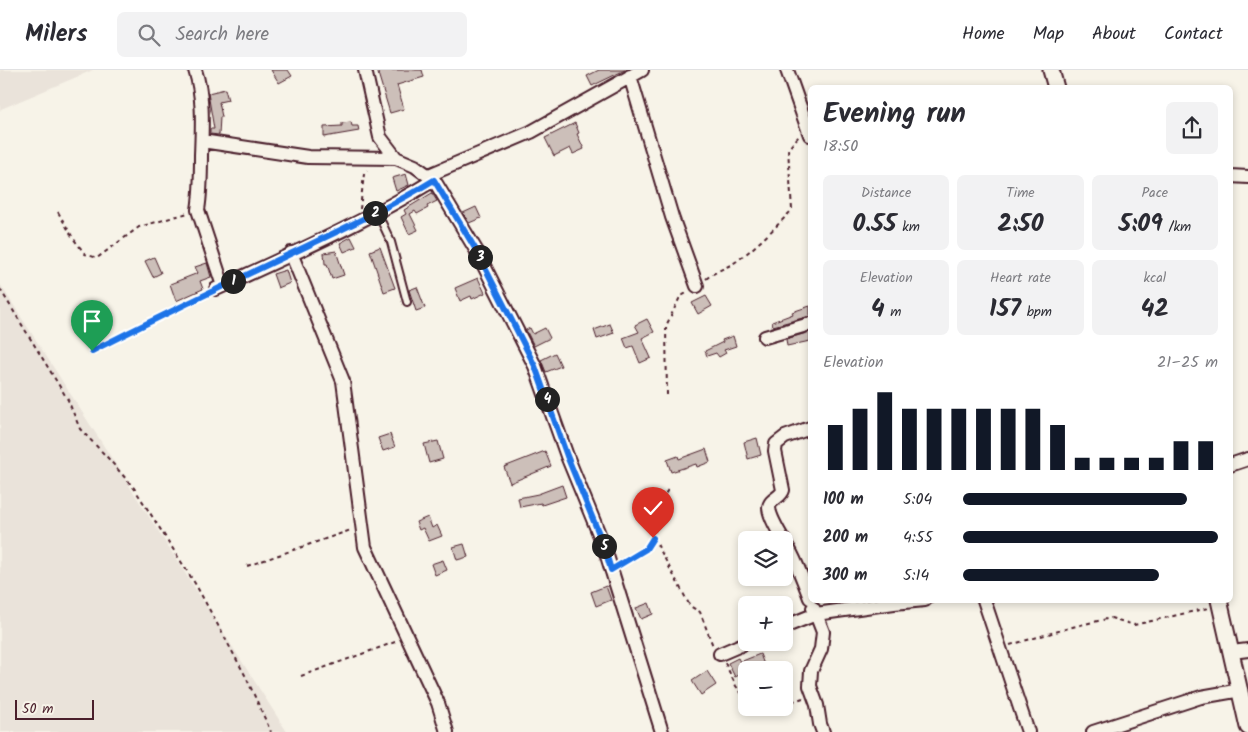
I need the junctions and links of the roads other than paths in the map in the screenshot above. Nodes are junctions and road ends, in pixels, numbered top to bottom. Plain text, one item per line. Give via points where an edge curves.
1 (195, 70) edge
2 (365, 70) edge
3 (642, 70) edge
4 (787, 70) edge
5 (1051, 70) edge
6 (630, 76) junction
7 (1055, 85) edge
8 (808, 131) edge
9 (202, 141) junction
10 (396, 158) junction
11 (1233, 176) edge
12 (1248, 177) edge
13 (431, 178) junction
14 (377, 212) junction
15 (291, 253) junction
16 (697, 286) road end
17 (407, 302) dead end
18 (808, 325) edge
19 (765, 337) dead end
20 (808, 429) edge
21 (1248, 459) edge
22 (1233, 464) edge
23 (808, 594) edge
24 (812, 603) edge
25 (894, 603) edge
26 (985, 603) edge
27 (1220, 603) edge
28 (816, 614) junction
29 (793, 623) edge
30 (738, 646) edge
31 (1248, 650) edge
32 (1232, 652) junction
33 (720, 654) road end
34 (1240, 690) junction
35 (1248, 727) edge
36 (447, 732) edge
37 (662, 732) edge
38 (823, 732) edge
39 (1028, 732) edge
40 (1093, 732) edge

1 - 9 street via 200,84
2 - 10 street via 380,137
3 - 6 street
4 - 8 street
5 - 7 street
6 - 13 street via 531,132
6 - 16 street via 672,217
9 - 10 street via 308,156
9 - 15 street via 198,210 219,287
10 - 13 street
11 - 12 street
13 - 14 street via 403,199
13 - 37 street via 476,250 535,366 604,546
14 - 15 street
14 - 17 lane via 390,242
15 - 36 street via 344,381 365,547 438,703
18 - 19 street
20 - 23 street via 776,444 783,490 769,506
21 - 22 street
24 - 28 street
25 - 28 street
26 - 39 street
27 - 32 street
28 - 29 street
28 - 38 street via 822,632 821,649 811,671 810,686
30 - 33 street
31 - 32 street
32 - 34 street
34 - 35 street
34 - 40 street via 1201,697

